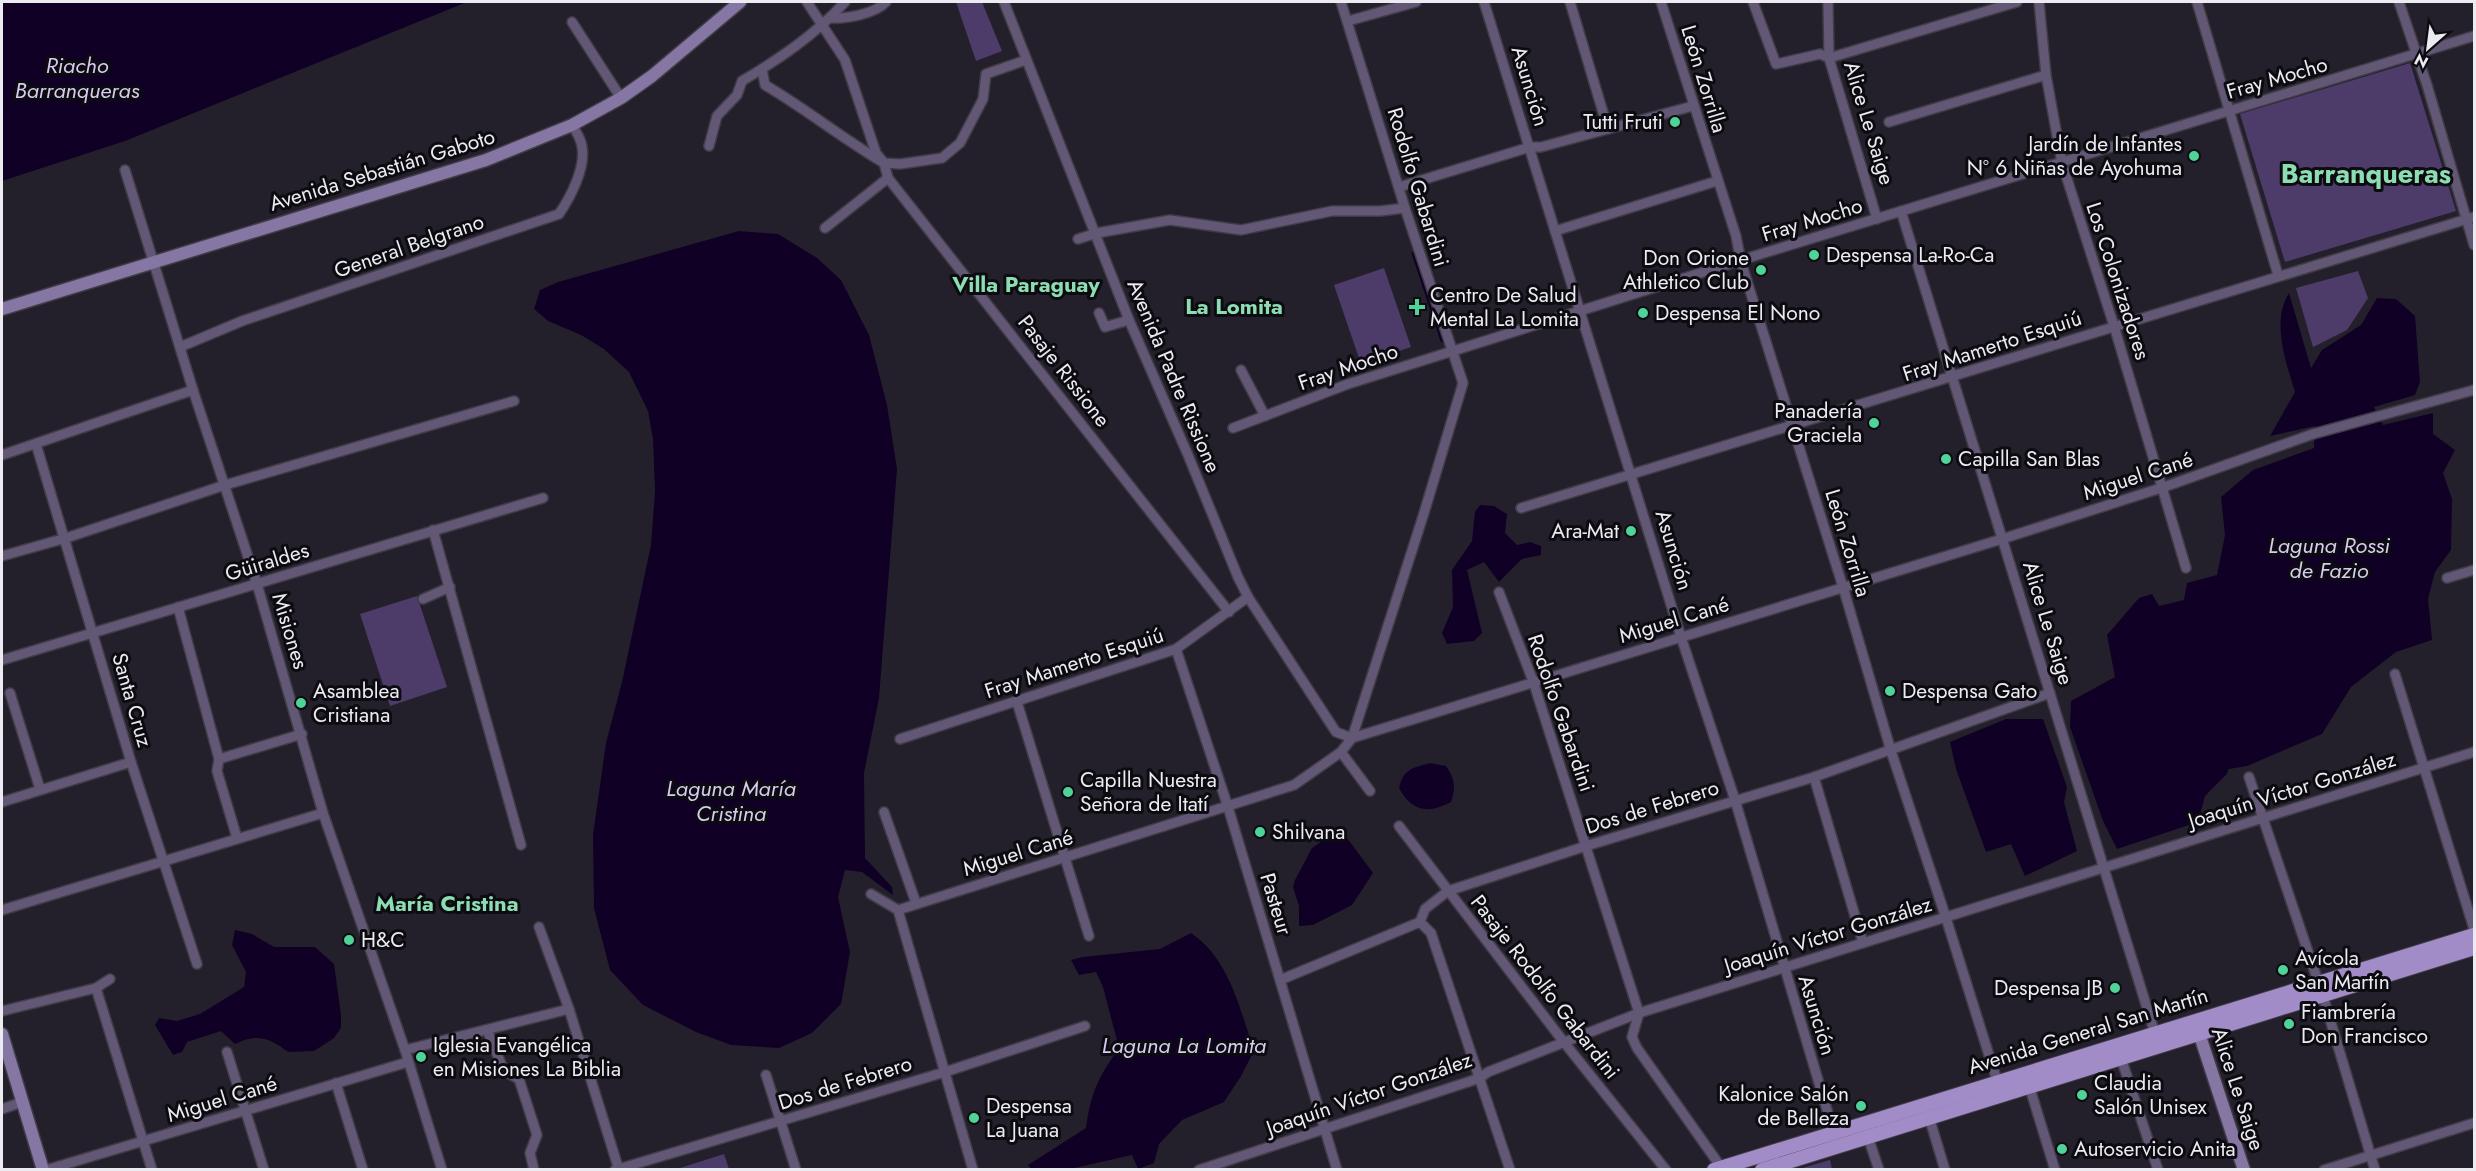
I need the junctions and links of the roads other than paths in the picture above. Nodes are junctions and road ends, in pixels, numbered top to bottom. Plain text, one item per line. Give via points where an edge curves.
1 (740, 2) edge
2 (807, 2) edge
3 (844, 2) edge
4 (886, 2) edge
5 (1004, 2) edge
6 (1341, 2) edge
7 (1416, 2) edge
8 (1484, 2) edge
9 (1570, 2) edge
10 (1661, 2) edge
11 (1753, 2) edge
12 (1828, 2) edge
13 (2017, 2) edge
14 (2039, 2) edge
15 (2197, 2) edge
16 (2399, 2) edge
17 (826, 21) junction
18 (1348, 21) junction
19 (572, 22) dead end
20 (2475, 36) edge
21 (2416, 54) junction
22 (1829, 58) junction
23 (1026, 60) junction
24 (762, 69) junction
25 (2046, 75) junction
26 (621, 98) junction
27 (1692, 106) junction
28 (2230, 110) junction
29 (1889, 123) dead end
30 (572, 125) junction
31 (1608, 129) junction
32 (709, 146) dead end
33 (1530, 147) junction
34 (884, 163) junction
35 (2062, 163) junction
36 (125, 171) dead end
37 (888, 178) junction
38 (1717, 181) junction
39 (1399, 187) junction
40 (1405, 208) junction
41 (1901, 211) junction
42 (2471, 218) edge
43 (1877, 219) junction
44 (825, 228) dead end
45 (1555, 231) junction
46 (1097, 234) junction
47 (1078, 239) dead end
48 (2475, 245) edge
49 (153, 261) junction
50 (1741, 262) junction
51 (2278, 275) junction
52 (2, 309) edge
53 (1580, 311) junction
54 (1099, 314) dead end
55 (1129, 320) junction
56 (2114, 326) junction
57 (180, 347) junction
58 (1452, 352) junction
59 (1241, 370) dead end
60 (1953, 377) junction
61 (193, 390) junction
62 (2475, 390) edge
63 (514, 401) dead end
64 (1265, 416) junction
65 (1793, 427) junction
66 (1233, 428) dead end
67 (36, 444) junction
68 (2, 455) edge
69 (1632, 475) junction
70 (225, 485) junction
71 (2164, 487) junction
72 (543, 498) dead end
73 (1521, 508) dead end
74 (433, 530) junction
75 (66, 538) junction
76 (2002, 539) junction
77 (2, 556) edge
78 (2186, 568) dead end
79 (2475, 570) edge
80 (2447, 578) dead end
81 (257, 584) junction
82 (450, 587) junction
83 (1843, 587) junction
84 (1499, 592) dead end
85 (1248, 597) junction
86 (423, 599) dead end
87 (178, 607) junction
88 (1228, 612) junction
89 (94, 633) junction
90 (1681, 637) junction
91 (1176, 649) junction
92 (2, 660) edge
93 (2395, 674) dead end
94 (1533, 681) junction
95 (10, 693) dead end
96 (2050, 693) junction
97 (1017, 702) junction
98 (302, 734) junction
99 (1352, 738) junction
100 (900, 739) dead end
101 (1891, 751) junction
102 (1341, 752) junction
103 (2475, 752) edge
104 (219, 759) junction
105 (131, 762) junction
106 (2425, 767) junction
107 (1814, 777) junction
108 (2249, 777) dead end
109 (40, 789) junction
110 (1370, 790) dead end
111 (1735, 800) junction
112 (2, 802) edge
113 (1228, 807) junction
114 (884, 812) dead end
115 (324, 813) junction
116 (2264, 819) junction
117 (1398, 825) dead end
118 (237, 838) junction
119 (521, 844) dead end
120 (1586, 846) junction
121 (1064, 858) junction
122 (165, 860) junction
123 (2105, 866) junction
124 (1448, 891) junction
125 (871, 894) dead end
126 (916, 903) junction
127 (2, 910) edge
128 (898, 910) junction
129 (1946, 918) junction
130 (1420, 922) junction
131 (538, 927) dead end
132 (2475, 929) edge
133 (2475, 934) edge
134 (1089, 936) dead end
135 (1863, 943) junction
136 (2475, 948) edge
137 (197, 964) dead end
138 (1784, 967) junction
139 (110, 979) dead end
140 (1280, 980) junction
141 (2318, 982) junction
142 (96, 988) junction
143 (2323, 996) junction
144 (569, 1009) junction
145 (2, 1011) edge
146 (1639, 1012) junction
147 (1085, 1026) dead end
148 (2197, 1027) junction
149 (486, 1030) junction
150 (2154, 1032) junction
151 (2, 1035) edge
152 (1563, 1041) junction
153 (2159, 1046) junction
154 (405, 1050) junction
155 (2119, 1050) junction
156 (227, 1052) dead end
157 (408, 1062) junction
158 (945, 1072) junction
159 (766, 1075) dead end
160 (1480, 1078) junction
161 (2027, 1080) junction
162 (336, 1083) junction
163 (1999, 1089) junction
164 (22, 1102) junction
165 (2, 1109) edge
166 (245, 1111) junction
167 (1929, 1117) junction
168 (782, 1121) junction
169 (2475, 1123) edge
170 (1326, 1129) junction
171 (1865, 1129) junction
172 (1836, 1138) junction
173 (144, 1142) junction
174 (2371, 1155) junction
175 (618, 1169) edge
176 (1720, 1169) edge
177 (45, 1170) edge
178 (152, 1170) edge
179 (264, 1170) edge
180 (363, 1170) edge
181 (442, 1170) edge
182 (534, 1170) edge
183 (796, 1170) edge
184 (973, 1170) edge
185 (1199, 1170) edge
186 (1337, 1170) edge
187 (1510, 1170) edge
188 (1666, 1170) edge
189 (1762, 1170) edge
190 (1879, 1170) edge
191 (1945, 1170) edge
192 (2055, 1170) edge
193 (2158, 1170) edge
194 (2244, 1170) edge
195 (2324, 1170) edge
196 (2376, 1170) edge

1 - 26 main road, Avenida Sebastián Gaboto
2 - 17 street, Pasaje Rissione
3 - 17 street
4 - 17 street via 876,9
5 - 23 street, Avenida Padre Rissione
6 - 18 street, Rodolfo Gabardini
7 - 18 street
8 - 33 street, Asunción
9 - 31 street
10 - 27 street, León Zorrilla
11 - 22 street via 1776,64 1820,54
12 - 22 street, Alice Le Saige
13 - 22 street
14 - 25 street, Los Colonizadores
15 - 28 street
16 - 21 street
17 - 24 street
17 - 34 street, Pasaje Rissione via 845,60 876,153
18 - 39 street, Rodolfo Gabardini
19 - 26 street
20 - 21 street, Fray Mocho
21 - 28 street, Fray Mocho
21 - 42 street
22 - 43 street, Alice Le Saige
23 - 34 street via 986,74 982,99 960,142 942,158
23 - 46 street, Avenida Padre Rissione
24 - 32 street via 741,81 737,95 717,116
24 - 34 street via 765,85
25 - 29 street
25 - 35 street, Los Colonizadores
26 - 30 main road, Avenida Sebastián Gaboto
27 - 31 street
27 - 38 street, León Zorrilla
28 - 35 street, Fray Mocho
28 - 51 street
30 - 49 main road, Avenida Sebastián Gaboto via 486,160
30 - 57 street, General Belgrano via 583,149 574,192 559,214 242,321
31 - 33 street
33 - 39 street
33 - 45 street, Asunción
34 - 37 street, Pasaje Rissione
35 - 41 street, Fray Mocho
35 - 56 street, Los Colonizadores
36 - 49 street, Misiones
37 - 44 street
37 - 88 street, Pasaje Rissione
38 - 45 street
38 - 50 street, León Zorrilla
39 - 40 street, Rodolfo Gabardini
40 - 46 street via 1332,211 1241,230 1170,220
40 - 58 street, Rodolfo Gabardini
41 - 43 street, Fray Mocho
41 - 60 street, Alice Le Saige
42 - 48 street
42 - 51 street, Fray Mamerto Esquiú
43 - 50 street, Fray Mocho
45 - 53 street, Asunción
46 - 47 street
46 - 55 street, Avenida Padre Rissione
49 - 52 main road, Avenida Sebastián Gaboto
49 - 57 street, Misiones
50 - 53 street, Fray Mocho
50 - 65 street, León Zorrilla
51 - 56 street, Fray Mamerto Esquiú
53 - 58 street, Fray Mocho
53 - 69 street, Asunción
54 - 55 street via 1104,327
55 - 85 street, Avenida Padre Rissione
56 - 60 street, Fray Mamerto Esquiú
56 - 71 street, Los Colonizadores
57 - 61 street, Misiones
58 - 64 street, Fray Mocho via 1347,384
58 - 99 street, Rodolfo Gabardini via 1462,383
59 - 64 street
60 - 65 street, Fray Mamerto Esquiú
60 - 76 street, Alice Le Saige
61 - 67 street
61 - 70 street, Misiones
62 - 71 street, Miguel Cané via 2313,434
63 - 70 street
64 - 66 street, Fray Mocho
65 - 69 street, Fray Mamerto Esquiú
65 - 83 street, León Zorrilla
67 - 68 street
67 - 75 street, Santa Cruz
69 - 73 street, Fray Mamerto Esquiú
69 - 90 street, Asunción
70 - 75 street
70 - 81 street, Misiones
71 - 76 street, Miguel Cané
71 - 78 street, Los Colonizadores
72 - 74 street, Güiraldes
74 - 81 street, Güiraldes
74 - 82 street
75 - 77 street
75 - 89 street, Santa Cruz
76 - 83 street, Miguel Cané
76 - 96 street, Alice Le Saige
79 - 80 street
81 - 87 street, Güiraldes
81 - 98 street, Misiones
82 - 86 street
82 - 119 street
83 - 90 street, Miguel Cané
83 - 101 street, León Zorrilla
84 - 94 street, Rodolfo Gabardini
85 - 88 street, Fray Mamerto Esquiú
85 - 99 street, Avenida Padre Rissione via 1336,732
87 - 89 street, Güiraldes
87 - 104 street
88 - 91 street, Fray Mamerto Esquiú
89 - 92 street, Güiraldes
89 - 105 street, Santa Cruz
90 - 94 street, Miguel Cané
90 - 111 street, Asunción
91 - 97 street, Fray Mamerto Esquiú
91 - 113 street, Pasteur
93 - 106 street
94 - 99 street, Miguel Cané
94 - 120 street, Rodolfo Gabardini
95 - 109 street
96 - 101 street, Dos de Febrero
96 - 123 street, Alice Le Saige
97 - 100 street, Fray Mamerto Esquiú
97 - 121 street
98 - 104 street
98 - 115 street, Misiones
99 - 102 street, Miguel Cané
101 - 107 street, Dos de Febrero
101 - 129 street, León Zorrilla
102 - 110 street
102 - 113 street, Miguel Cané via 1294,785
103 - 106 street, Joaquín Víctor González
104 - 118 street via 217,771
105 - 109 street
105 - 122 street, Santa Cruz
106 - 116 street, Joaquín Víctor González
106 - 132 street
107 - 111 street, Dos de Febrero
107 - 135 street
108 - 116 street
109 - 112 street
111 - 120 street, Dos de Febrero
111 - 138 street, Asunción
113 - 121 street, Miguel Cané
113 - 140 street, Pasteur
114 - 126 street
115 - 118 street
115 - 154 street, Misiones
116 - 123 street, Joaquín Víctor González
116 - 141 street
117 - 124 street, Pasaje Rodolfo Gabardini
118 - 122 street
120 - 124 street, Dos de Febrero
120 - 146 street, Rodolfo Gabardini
121 - 126 street, Miguel Cané
121 - 134 street
122 - 127 street
122 - 137 street, Santa Cruz
123 - 129 street, Joaquín Víctor González
123 - 150 street, Alice Le Saige
124 - 130 street, Dos de Febrero via 1425,909
124 - 152 street, Pasaje Rodolfo Gabardini
125 - 128 street
126 - 128 street, Miguel Cané
128 - 158 street
129 - 135 street, Joaquín Víctor González
129 - 163 street, León Zorrilla
130 - 140 street, Dos de Febrero
130 - 160 street via 1431,933
131 - 144 street
133 - 141 main road, Avenida General San Martín
135 - 138 street, Joaquín Víctor González
136 - 143 main road, Avenida General San Martín
138 - 146 street, Joaquín Víctor González
138 - 172 street, Asunción
139 - 142 street
140 - 170 street, Pasteur
141 - 143 street
141 - 148 main road, Avenida General San Martín
142 - 145 street
142 - 173 street
143 - 148 main road, Avenida General San Martín
143 - 174 street
144 - 149 street
144 - 175 street
146 - 152 street, Joaquín Víctor González
146 - 176 street, Rodolfo Gabardini via 1632,1037 1636,1048
147 - 158 street, Dos de Febrero
148 - 150 main road, Avenida General San Martín
148 - 153 main road, Avenida General San Martín
148 - 194 main road, Alice Le Saige
149 - 154 street
149 - 182 street via 504,1071 519,1079 537,1135 530,1153
150 - 153 street, Alice Le Saige
150 - 155 main road, Avenida General San Martín
151 - 164 main road
152 - 160 street, Joaquín Víctor González
152 - 188 street, Pasaje Rodolfo Gabardini
153 - 155 main road, Avenida General San Martín
154 - 157 street, Misiones
155 - 161 main road, Avenida General San Martín
155 - 193 street
156 - 166 street
157 - 162 street, Miguel Cané
157 - 181 street, Misiones
158 - 168 street, Dos de Febrero
158 - 184 street
159 - 168 street
160 - 170 street, Joaquín Víctor González
160 - 187 street
161 - 163 main road, Avenida General San Martín
161 - 192 street
162 - 166 street, Miguel Cané
162 - 180 street
163 - 167 main road, Avenida General San Martín
163 - 171 main road, Avenida General San Martín
164 - 165 street
164 - 177 main road
166 - 173 street, Miguel Cané
166 - 179 street
167 - 171 main road, Avenida General San Martín
167 - 191 street
168 - 175 street, Dos de Febrero
168 - 183 street
169 - 174 street
170 - 185 street, Joaquín Víctor González
170 - 186 street, Pasteur
171 - 172 main road, Avenida General San Martín
171 - 190 street
172 - 176 main road, Avenida General San Martín
172 - 189 main road, Avenida General San Martín
173 - 177 street, Miguel Cané
173 - 178 street
174 - 195 street
174 - 196 street

